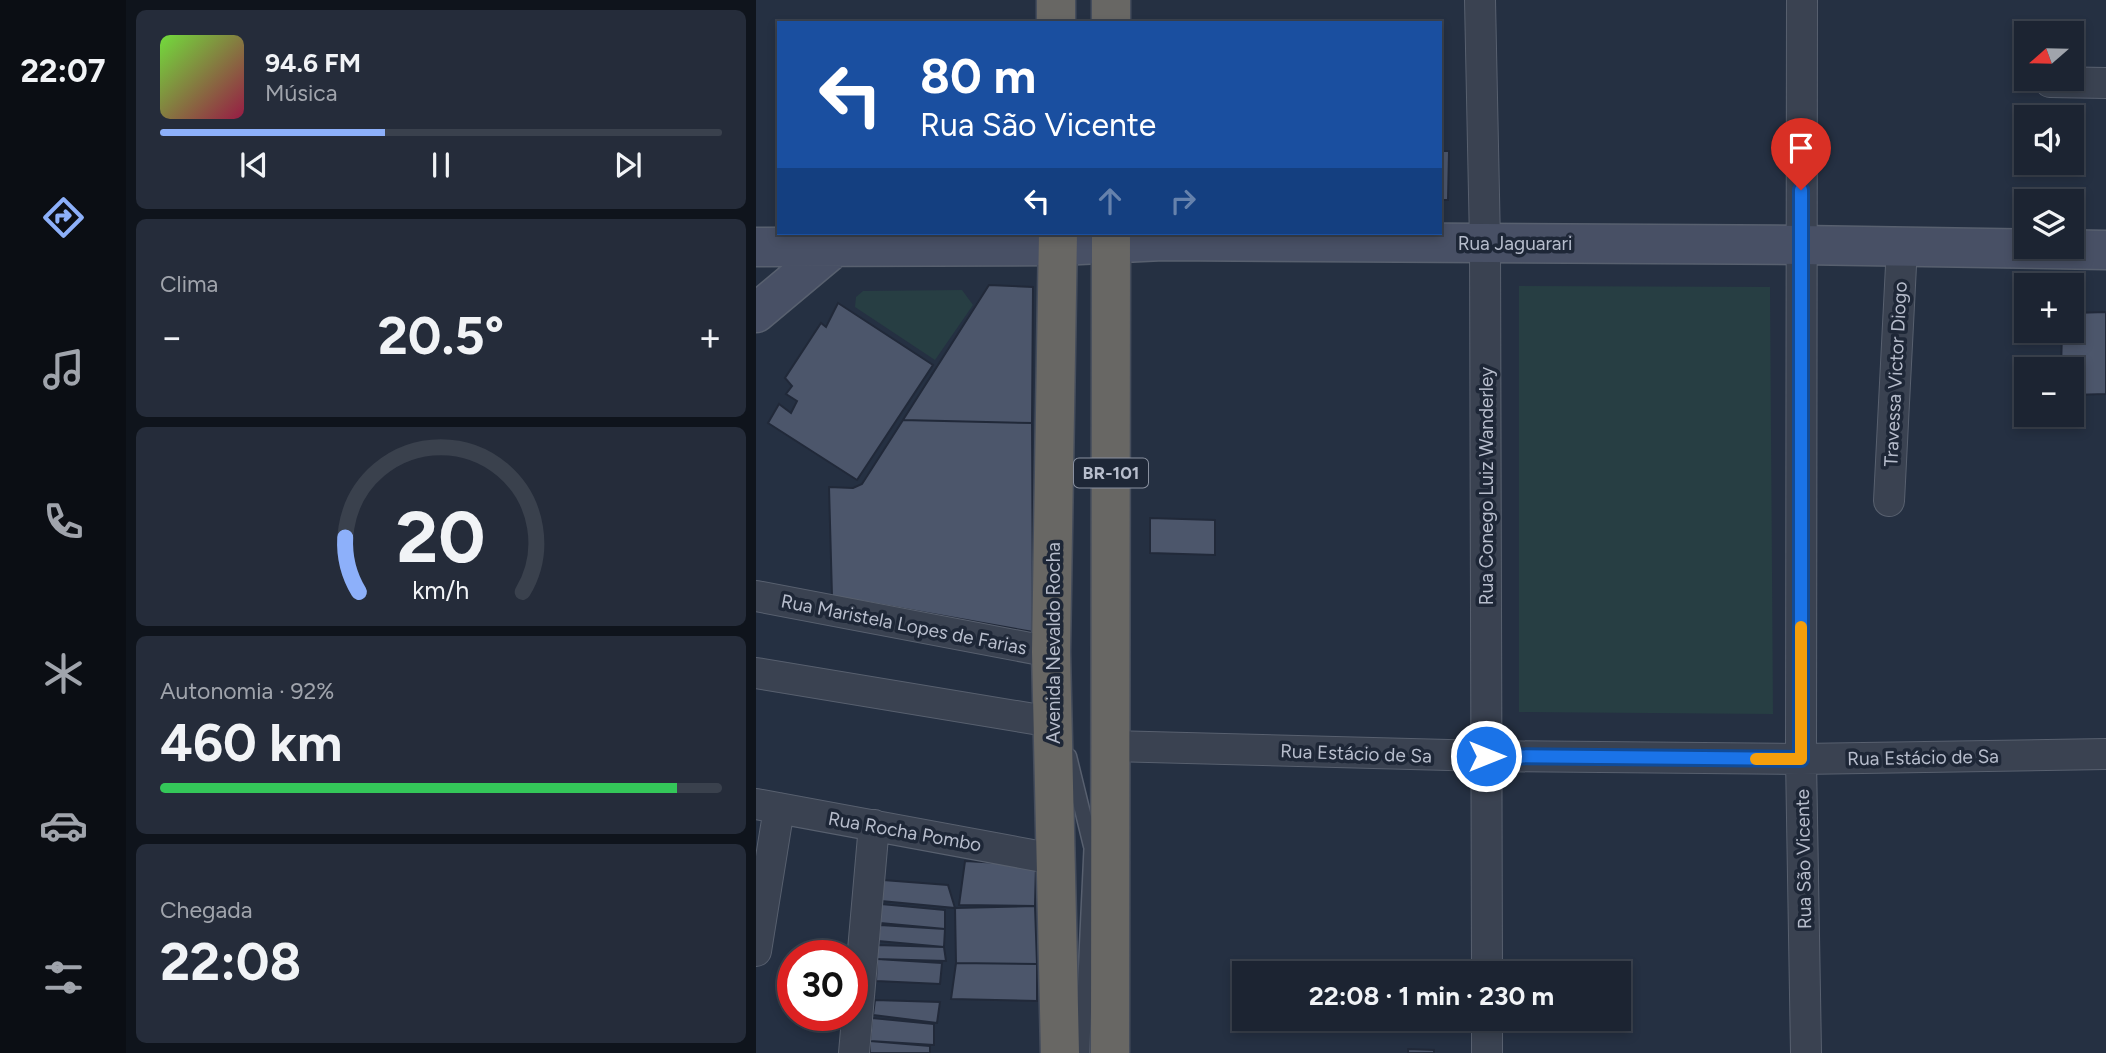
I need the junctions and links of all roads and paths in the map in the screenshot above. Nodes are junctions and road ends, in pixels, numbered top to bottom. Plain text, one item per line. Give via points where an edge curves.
1 (1056, 0) edge
2 (1111, 0) edge
3 (1480, 0) edge
4 (1802, 0) edge
5 (1056, 21) edge
6 (1111, 21) edge
7 (2084, 83) edge
8 (2106, 83) edge
9 (1111, 238) edge
10 (1059, 239) edge
11 (1485, 243) junction
12 (1800, 245) junction
13 (1902, 246) junction
14 (757, 247) edge
15 (836, 247) junction
16 (2106, 250) edge
17 (758, 311) edge
18 (1889, 501) dead end
19 (756, 596) edge
20 (756, 673) edge
21 (1052, 687) junction
22 (1111, 689) junction
23 (1111, 746) junction
24 (2106, 754) edge
25 (1486, 756) junction
26 (1801, 759) junction
27 (768, 806) edge
28 (874, 825) junction
29 (1091, 846) junction
30 (1054, 859) junction
31 (756, 951) edge
32 (1487, 961) edge
33 (1487, 1031) edge
34 (855, 1053) edge
35 (1060, 1053) edge
36 (1082, 1053) edge
37 (1110, 1053) edge
38 (1487, 1053) edge
39 (1806, 1053) edge

1 - 5 highway
2 - 6 highway
3 - 11 street, Rua Conego Luiz Wanderley
4 - 12 street, Rua São Vicente
7 - 8 street
9 - 10 main road, Rua Jaguarari
9 - 11 main road, Rua Jaguarari
9 - 22 highway, BR-101
10 - 15 main road, Rua Jaguarari
10 - 21 highway, Avenida Nevaldo Rocha / BR-101
11 - 12 main road, Rua Jaguarari
11 - 25 street, Rua Conego Luiz Wanderley
12 - 13 main road, Rua Jaguarari
12 - 26 street, Rua São Vicente
13 - 16 main road, Rua Jaguarari
13 - 18 street, Travessa Victor Diogo
14 - 15 main road, Rua Jaguarari
14 - 17 main road
15 - 17 main road
19 - 21 street, Rua Maristela Lopes de Farias
20 - 21 street
21 - 29 lane
21 - 30 highway, Avenida Nevaldo Rocha / BR-101
22 - 23 highway, BR-101
22 - 29 lane
23 - 25 street, Rua Estácio de Sa
23 - 37 highway, BR-101
24 - 26 street, Rua Estácio de Sa
25 - 26 street, Rua Estácio de Sa
25 - 32 street, Rua Conego Luiz Wanderley
26 - 39 street, Rua São Vicente
27 - 28 street, Rua Rocha Pombo
27 - 31 street
28 - 30 street, Rua Rocha Pombo
28 - 34 street
29 - 36 lane
30 - 35 highway, Avenida Nevaldo Rocha / BR-101
33 - 38 street

